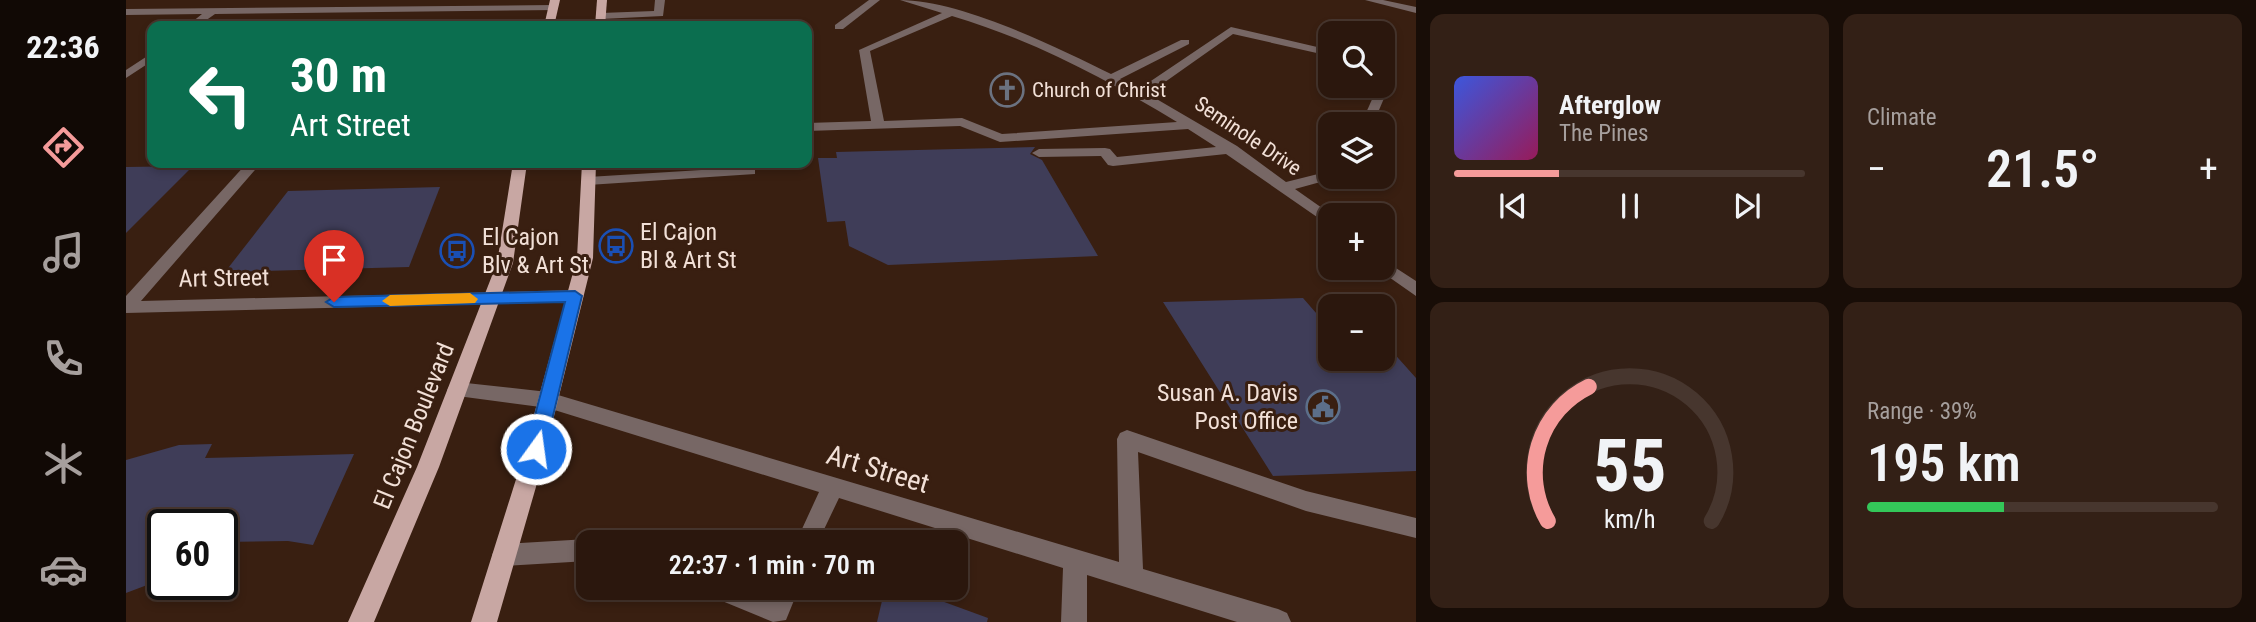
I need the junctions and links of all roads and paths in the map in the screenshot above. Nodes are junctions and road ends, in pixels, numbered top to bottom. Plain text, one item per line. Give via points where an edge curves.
1 (219, 0) edge
2 (603, 0) edge
3 (660, 0) edge
4 (875, 0) edge
5 (905, 0) edge
6 (1370, 0) edge
7 (443, 4) edge
8 (554, 4) edge
9 (1416, 10) edge
10 (208, 11) junction
11 (126, 12) edge
12 (951, 13) junction
13 (197, 21) edge
14 (600, 21) edge
15 (839, 27) dead end
16 (1185, 42) dead end
17 (1318, 50) edge
18 (147, 60) edge
19 (126, 75) edge
20 (1109, 80) junction
21 (1140, 94) junction
22 (878, 125) junction
23 (1193, 125) junction
24 (812, 127) edge
25 (1232, 149) junction
26 (1039, 153) dead end
27 (250, 168) edge
28 (519, 168) edge
29 (589, 168) edge
30 (750, 172) dead end
31 (1318, 178) edge
32 (588, 181) junction
33 (1286, 187) junction
34 (1318, 212) edge
35 (1395, 274) edge
36 (1416, 290) edge
37 (575, 296) junction
38 (491, 298) junction
39 (129, 309) edge
40 (457, 390) junction
41 (548, 400) junction
42 (833, 486) junction
43 (1416, 527) edge
44 (813, 530) edge
45 (576, 551) edge
46 (504, 555) junction
47 (1075, 560) junction
48 (1131, 578) junction
49 (749, 600) edge
50 (782, 600) edge
51 (361, 622) edge
52 (484, 622) edge
53 (1074, 622) edge
54 (1278, 622) edge

1 - 10 street
2 - 14 main road
3 - 14 street via 659,13
4 - 15 street
5 - 12 street, Seminole Drive
6 - 9 street
7 - 8 street
7 - 10 street
10 - 11 street
10 - 13 street
12 - 20 street, Seminole Drive via 1022,37
12 - 22 street via 864,50
16 - 20 street
17 - 21 street via 1231,30
18 - 19 street
20 - 21 street, Seminole Drive
21 - 23 street, Seminole Drive
22 - 23 street via 962,122 1000,138
22 - 24 street
23 - 25 street, Seminole Drive
25 - 26 street via 1113,162 1105,152
25 - 33 street, Seminole Drive
27 - 39 street
28 - 38 main road, El Cajon Boulevard via 505,263
29 - 32 main road
30 - 32 street
31 - 33 street
32 - 37 main road via 585,258
33 - 34 street, Seminole Drive
35 - 36 street
37 - 38 street, Art Street
37 - 41 main road
38 - 39 street, Art Street
38 - 40 main road, El Cajon Boulevard
40 - 41 street, Art Street
40 - 51 main road, El Cajon Boulevard
41 - 42 street, Art Street
41 - 46 main road
42 - 44 street
42 - 47 street, Art Street
43 - 48 street via 1368,519 1239,480 1127,439
45 - 46 street
46 - 52 main road
47 - 48 street, Art Street
47 - 53 street
48 - 54 street, Art Street
49 - 50 street via 777,611

